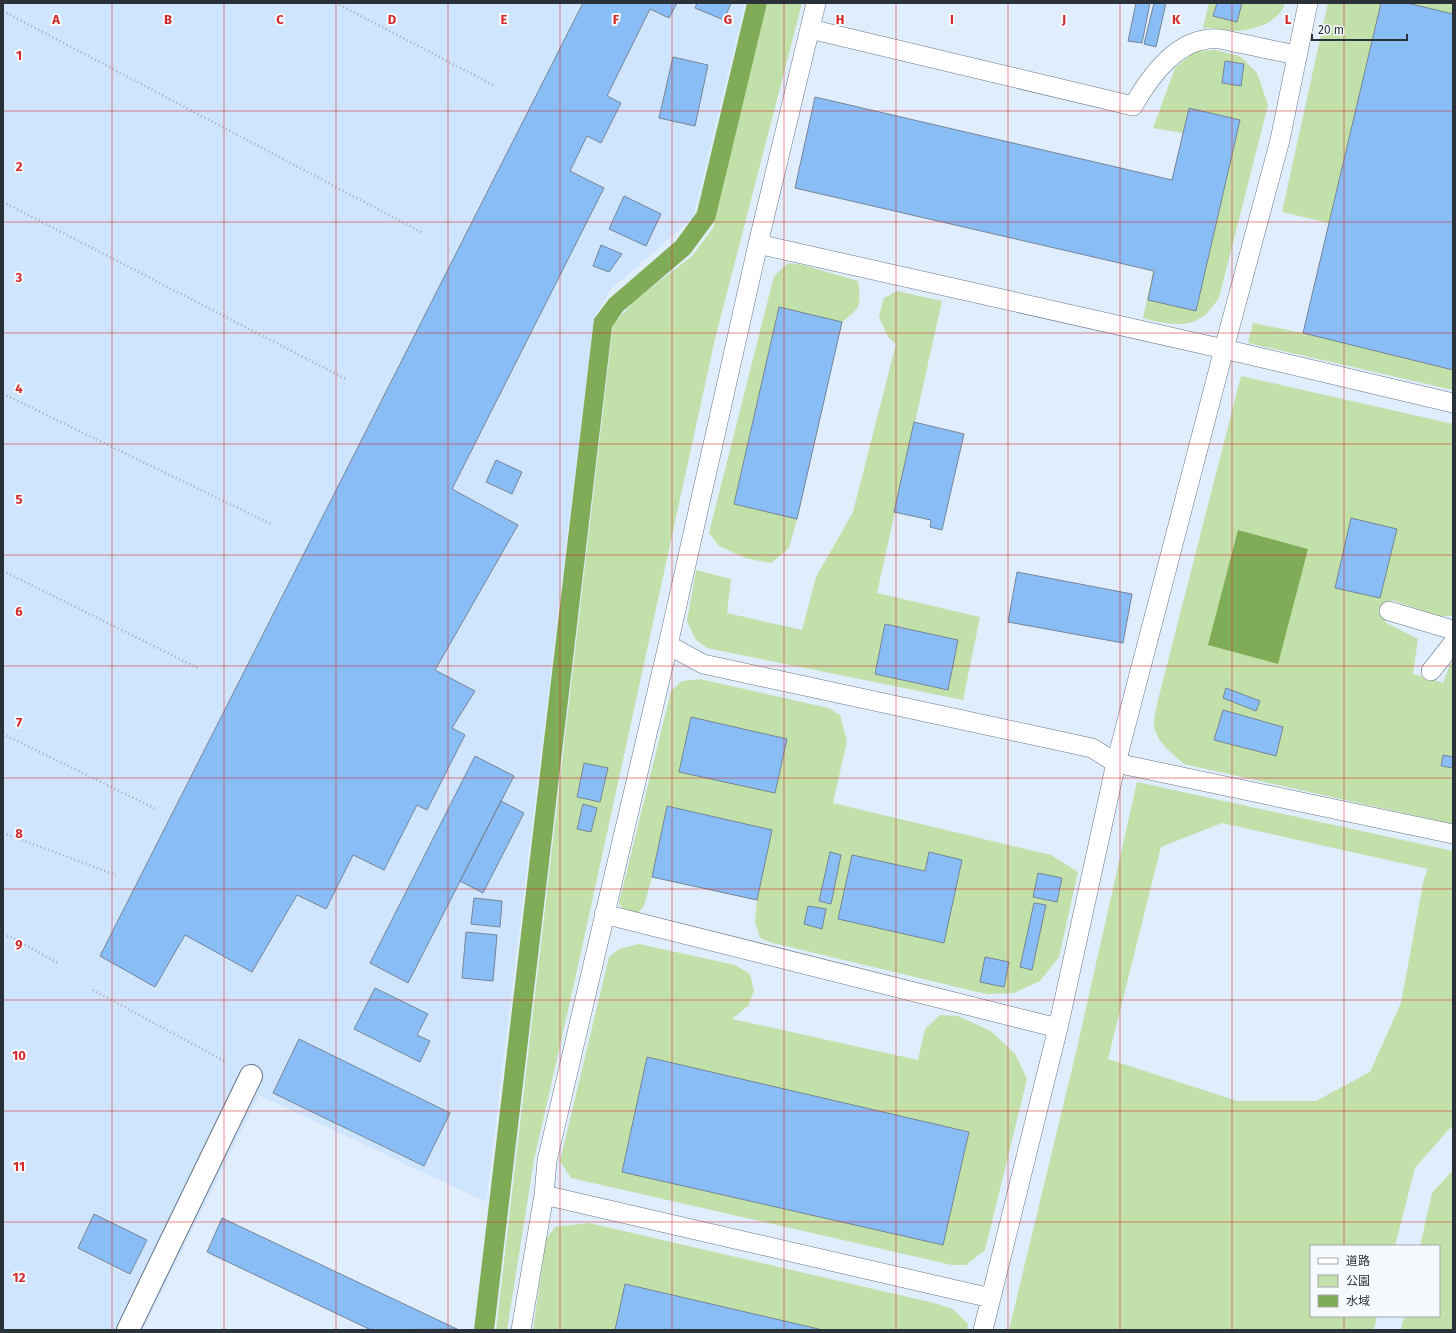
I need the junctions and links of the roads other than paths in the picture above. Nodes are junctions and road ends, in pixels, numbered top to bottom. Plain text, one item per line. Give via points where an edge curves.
1 (816, 3) edge
2 (1308, 3) edge
3 (810, 29) junction
4 (1298, 55) junction
5 (758, 244) junction
6 (1224, 349) junction
7 (1453, 403) edge
8 (1389, 611) dead end
9 (1453, 630) edge
10 (1453, 643) edge
11 (668, 645) junction
12 (1431, 671) dead end
13 (1116, 763) junction
14 (1453, 834) edge
15 (604, 914) junction
16 (1058, 1028) junction
17 (251, 1076) road end
18 (544, 1195) junction
19 (991, 1298) junction
20 (128, 1330) edge
21 (521, 1330) edge
22 (983, 1330) edge

1 - 3 lane
2 - 4 lane
3 - 4 lane via 1133,106 1162,64 1181,49 1199,41 1219,39
3 - 5 lane
4 - 6 lane via 1280,140
5 - 6 lane
5 - 11 lane
6 - 7 lane
6 - 13 lane
8 - 9 lane
10 - 12 lane
11 - 13 lane via 703,664 1092,748
11 - 15 lane
13 - 14 lane
13 - 16 lane
15 - 16 lane
15 - 18 lane via 547,1160
16 - 19 lane
17 - 20 street
18 - 19 lane
18 - 21 lane
19 - 22 lane

